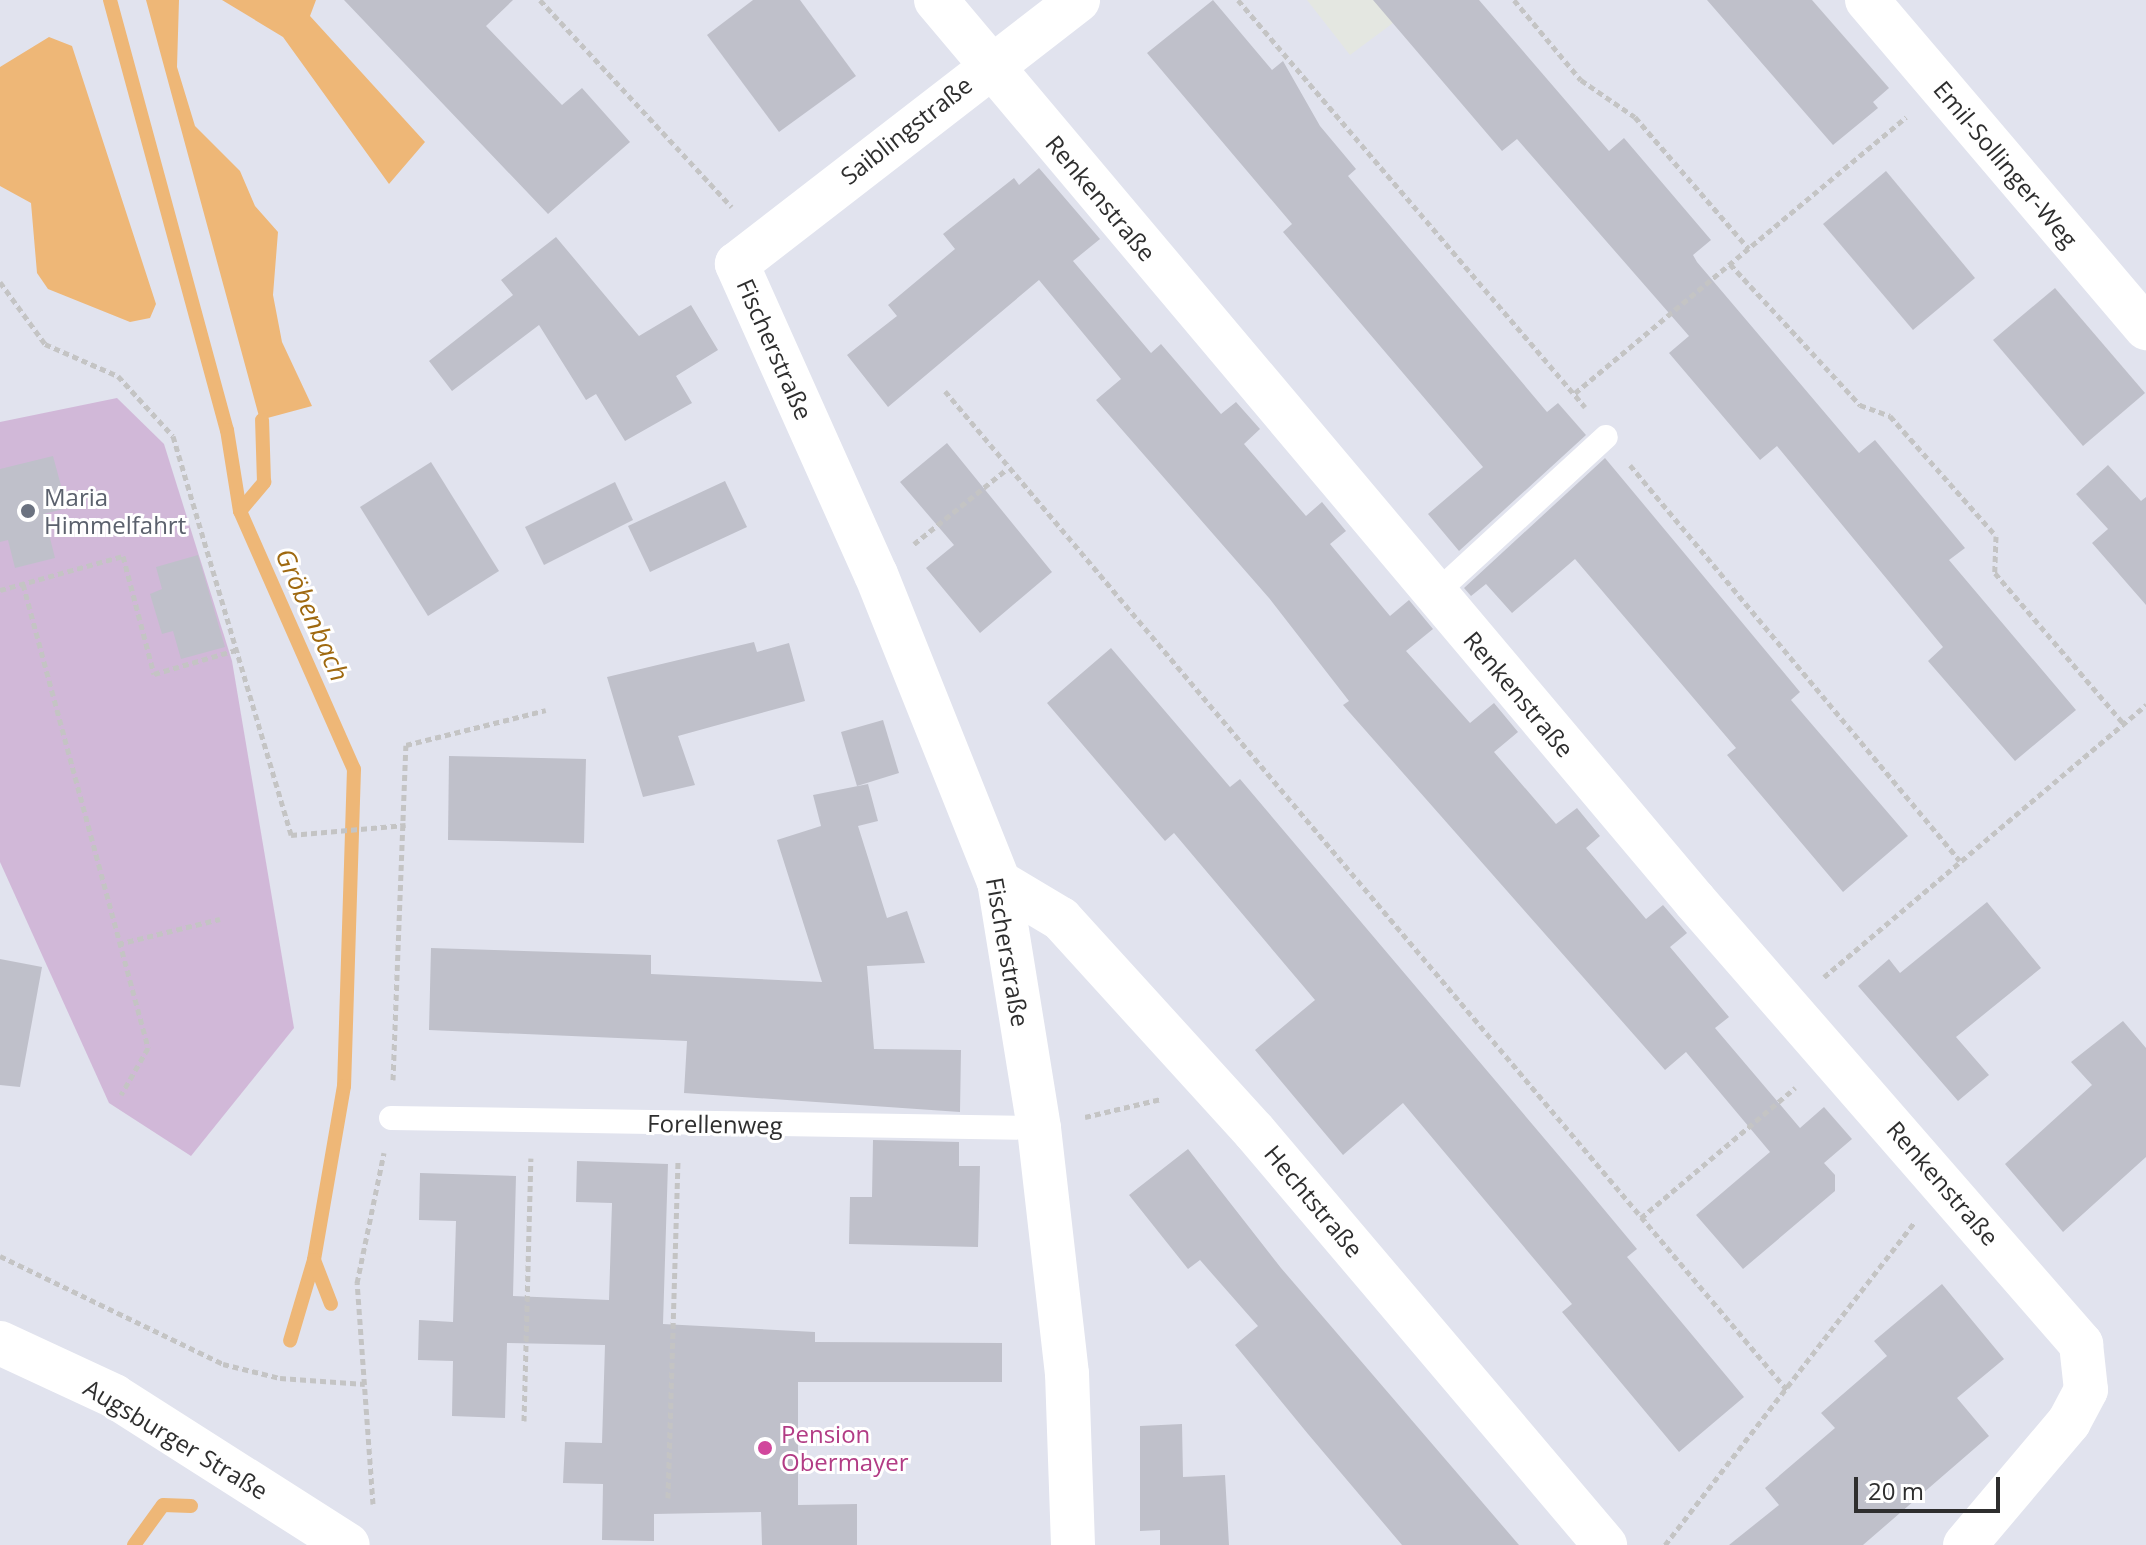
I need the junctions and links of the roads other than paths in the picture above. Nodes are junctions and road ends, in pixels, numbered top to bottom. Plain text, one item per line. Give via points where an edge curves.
1 (936, 0) edge
2 (1078, 0) edge
3 (1867, 0) edge
4 (989, 64) junction
5 (737, 264) joint
6 (2146, 328) edge
7 (1606, 437) dead end
8 (1435, 594) junction
9 (999, 882) junction
10 (391, 1118) dead end
11 (1039, 1128) junction
12 (0, 1343) edge
13 (348, 1545) edge
14 (1073, 1545) edge
15 (1605, 1545) edge
16 (1965, 1545) edge

1 - 4 street, Renkenstraße
2 - 4 street, Saiblingstraße
3 - 6 street, Emil-Sollinger-Weg
4 - 5 street, Saiblingstraße
4 - 8 street, Renkenstraße
5 - 9 street, Fischerstraße via 876,575
7 - 8 lane
8 - 16 street, Renkenstraße via 1787,1009 2081,1344 2086,1390 2069,1422
9 - 11 street, Fischerstraße
9 - 15 street, Hechtstraße via 1061,919 1213,1086
10 - 11 lane, Forellenweg
11 - 14 street, Fischerstraße via 1067,1374
12 - 13 street, Augsburger Straße via 114,1396

